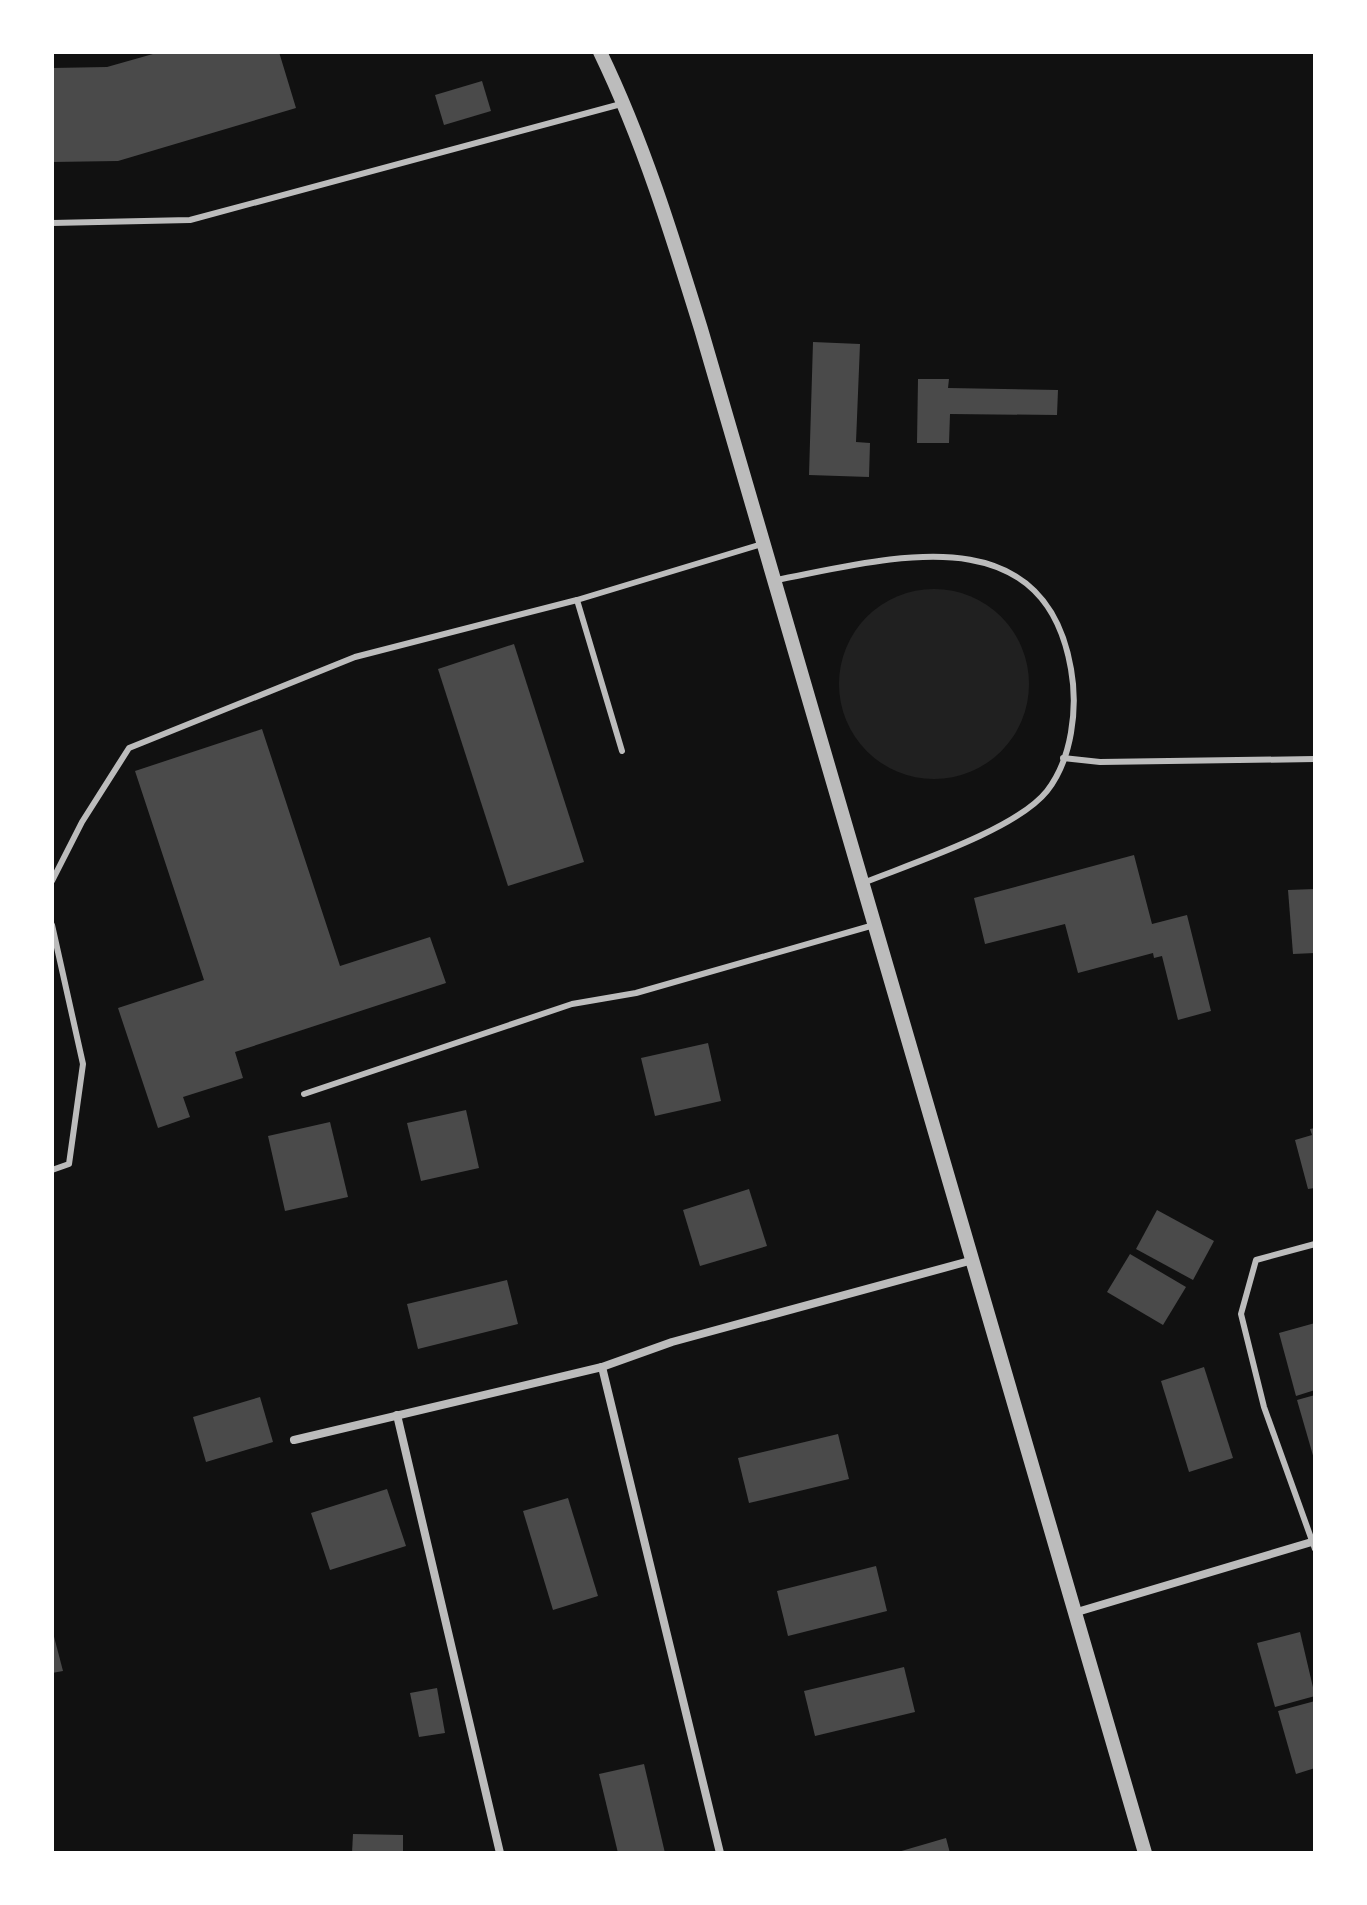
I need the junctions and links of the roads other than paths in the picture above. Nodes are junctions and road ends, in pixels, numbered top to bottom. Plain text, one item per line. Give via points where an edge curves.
1 (600, 52) edge
2 (625, 103) junction
3 (52, 223) edge
4 (762, 544) junction
5 (773, 580) junction
6 (577, 600) junction
7 (622, 751) dead end
8 (1063, 758) junction
9 (1315, 759) edge
10 (52, 881) edge
11 (862, 883) junction
12 (52, 925) edge
13 (874, 925) junction
14 (304, 1094) dead end
15 (52, 1170) edge
16 (1315, 1244) edge
17 (973, 1260) junction
18 (602, 1367) junction
19 (397, 1415) junction
20 (294, 1440) dead end
21 (1314, 1544) edge
22 (1077, 1612) junction
23 (500, 1853) edge
24 (720, 1853) edge
25 (1145, 1853) edge

1 - 2 street
2 - 3 lane via 190,220
2 - 4 street via 670,227
4 - 5 street
4 - 6 lane
5 - 8 lane via 894,558 949,556 992,562 1029,584 1053,610 1068,650 1076,696
5 - 11 street
6 - 7 lane
6 - 10 lane via 355,657 129,748
8 - 9 lane
8 - 11 lane via 1046,792 1007,822
11 - 13 street
12 - 15 lane via 83,1064 69,1164
13 - 14 lane via 636,993 572,1004
13 - 17 street
16 - 21 lane via 1256,1260 1241,1314 1264,1407
17 - 18 street via 672,1342
17 - 22 street
18 - 19 street
18 - 24 street
19 - 20 street
19 - 23 street
21 - 22 street
22 - 25 street

